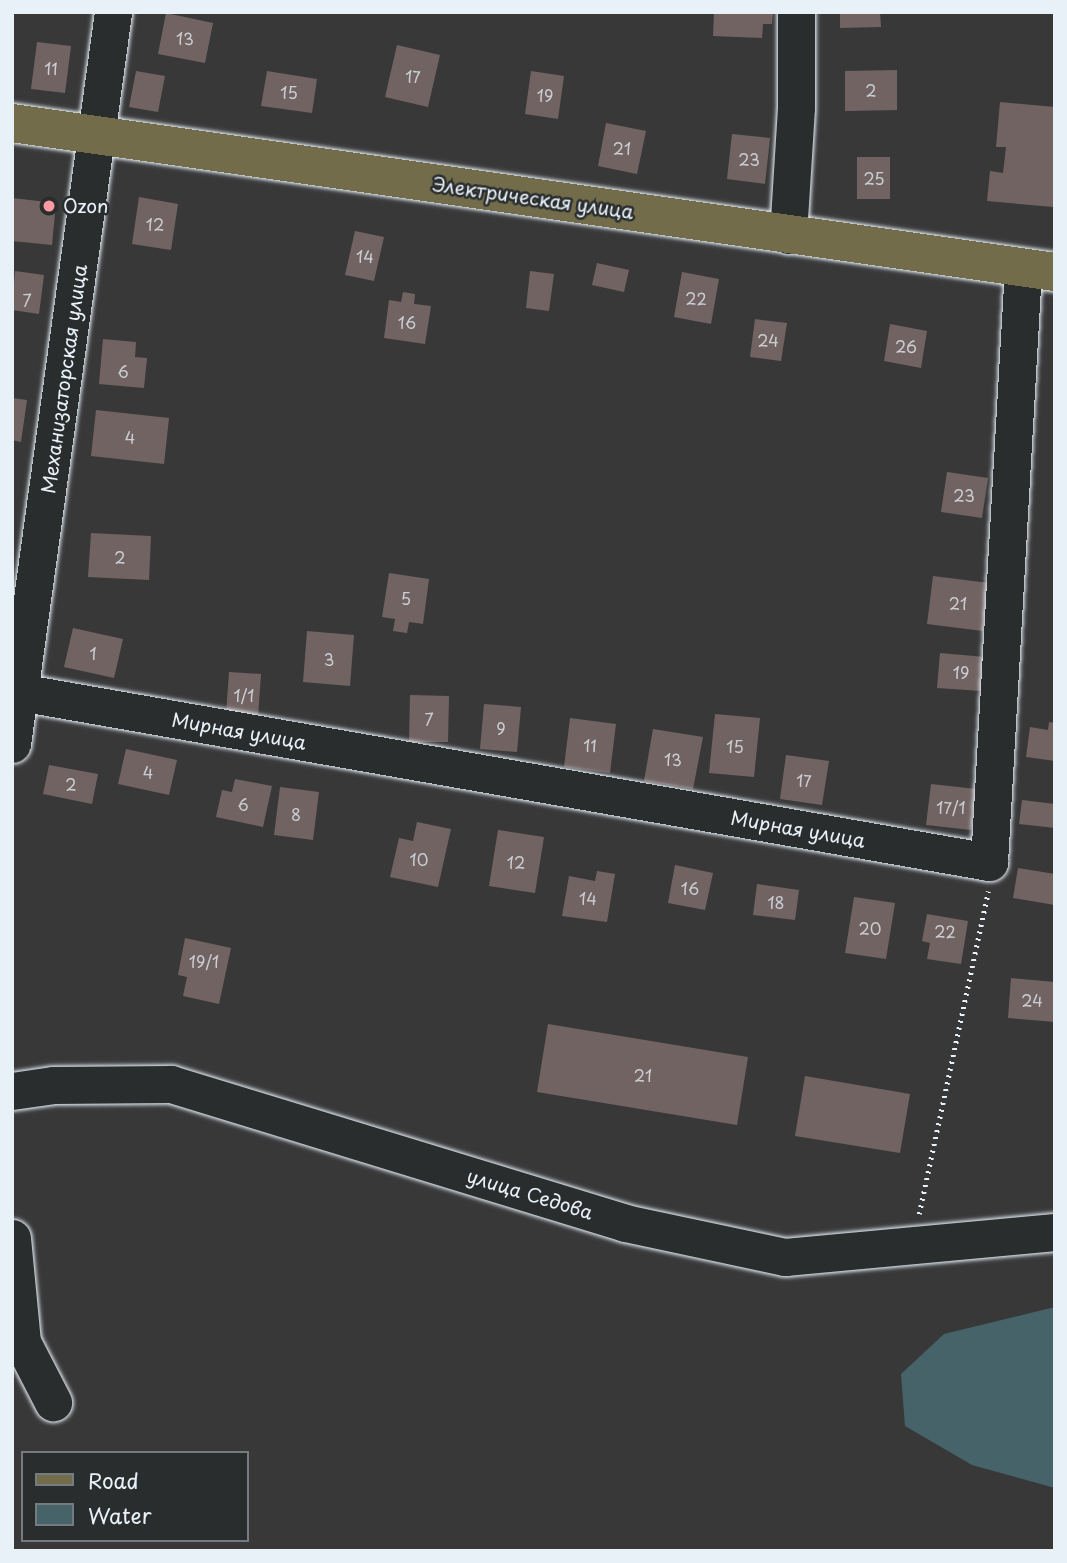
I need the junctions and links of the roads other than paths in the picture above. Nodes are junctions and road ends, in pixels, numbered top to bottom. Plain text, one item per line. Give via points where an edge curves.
1 (113, 12) edge
2 (796, 12) edge
3 (12, 123) edge
4 (99, 135) junction
5 (788, 235) junction
6 (1039, 270) edge
7 (19, 692) junction
8 (12, 744) edge
9 (14, 1084) edge
10 (1055, 1232) edge
11 (12, 1238) edge
12 (53, 1402) dead end

1 - 4 street, Механизаторская улица
2 - 5 street
3 - 4 main road, Электрическая улица
4 - 5 main road, Электрическая улица
4 - 7 street, Механизаторская улица
5 - 6 main road, Электрическая улица
6 - 7 street, Мирная улица via 989,862
7 - 8 street, Механизаторская улица
9 - 10 street, улица Седова via 171,1084 625,1223 785,1257
11 - 12 street via 17,1248 22,1342

